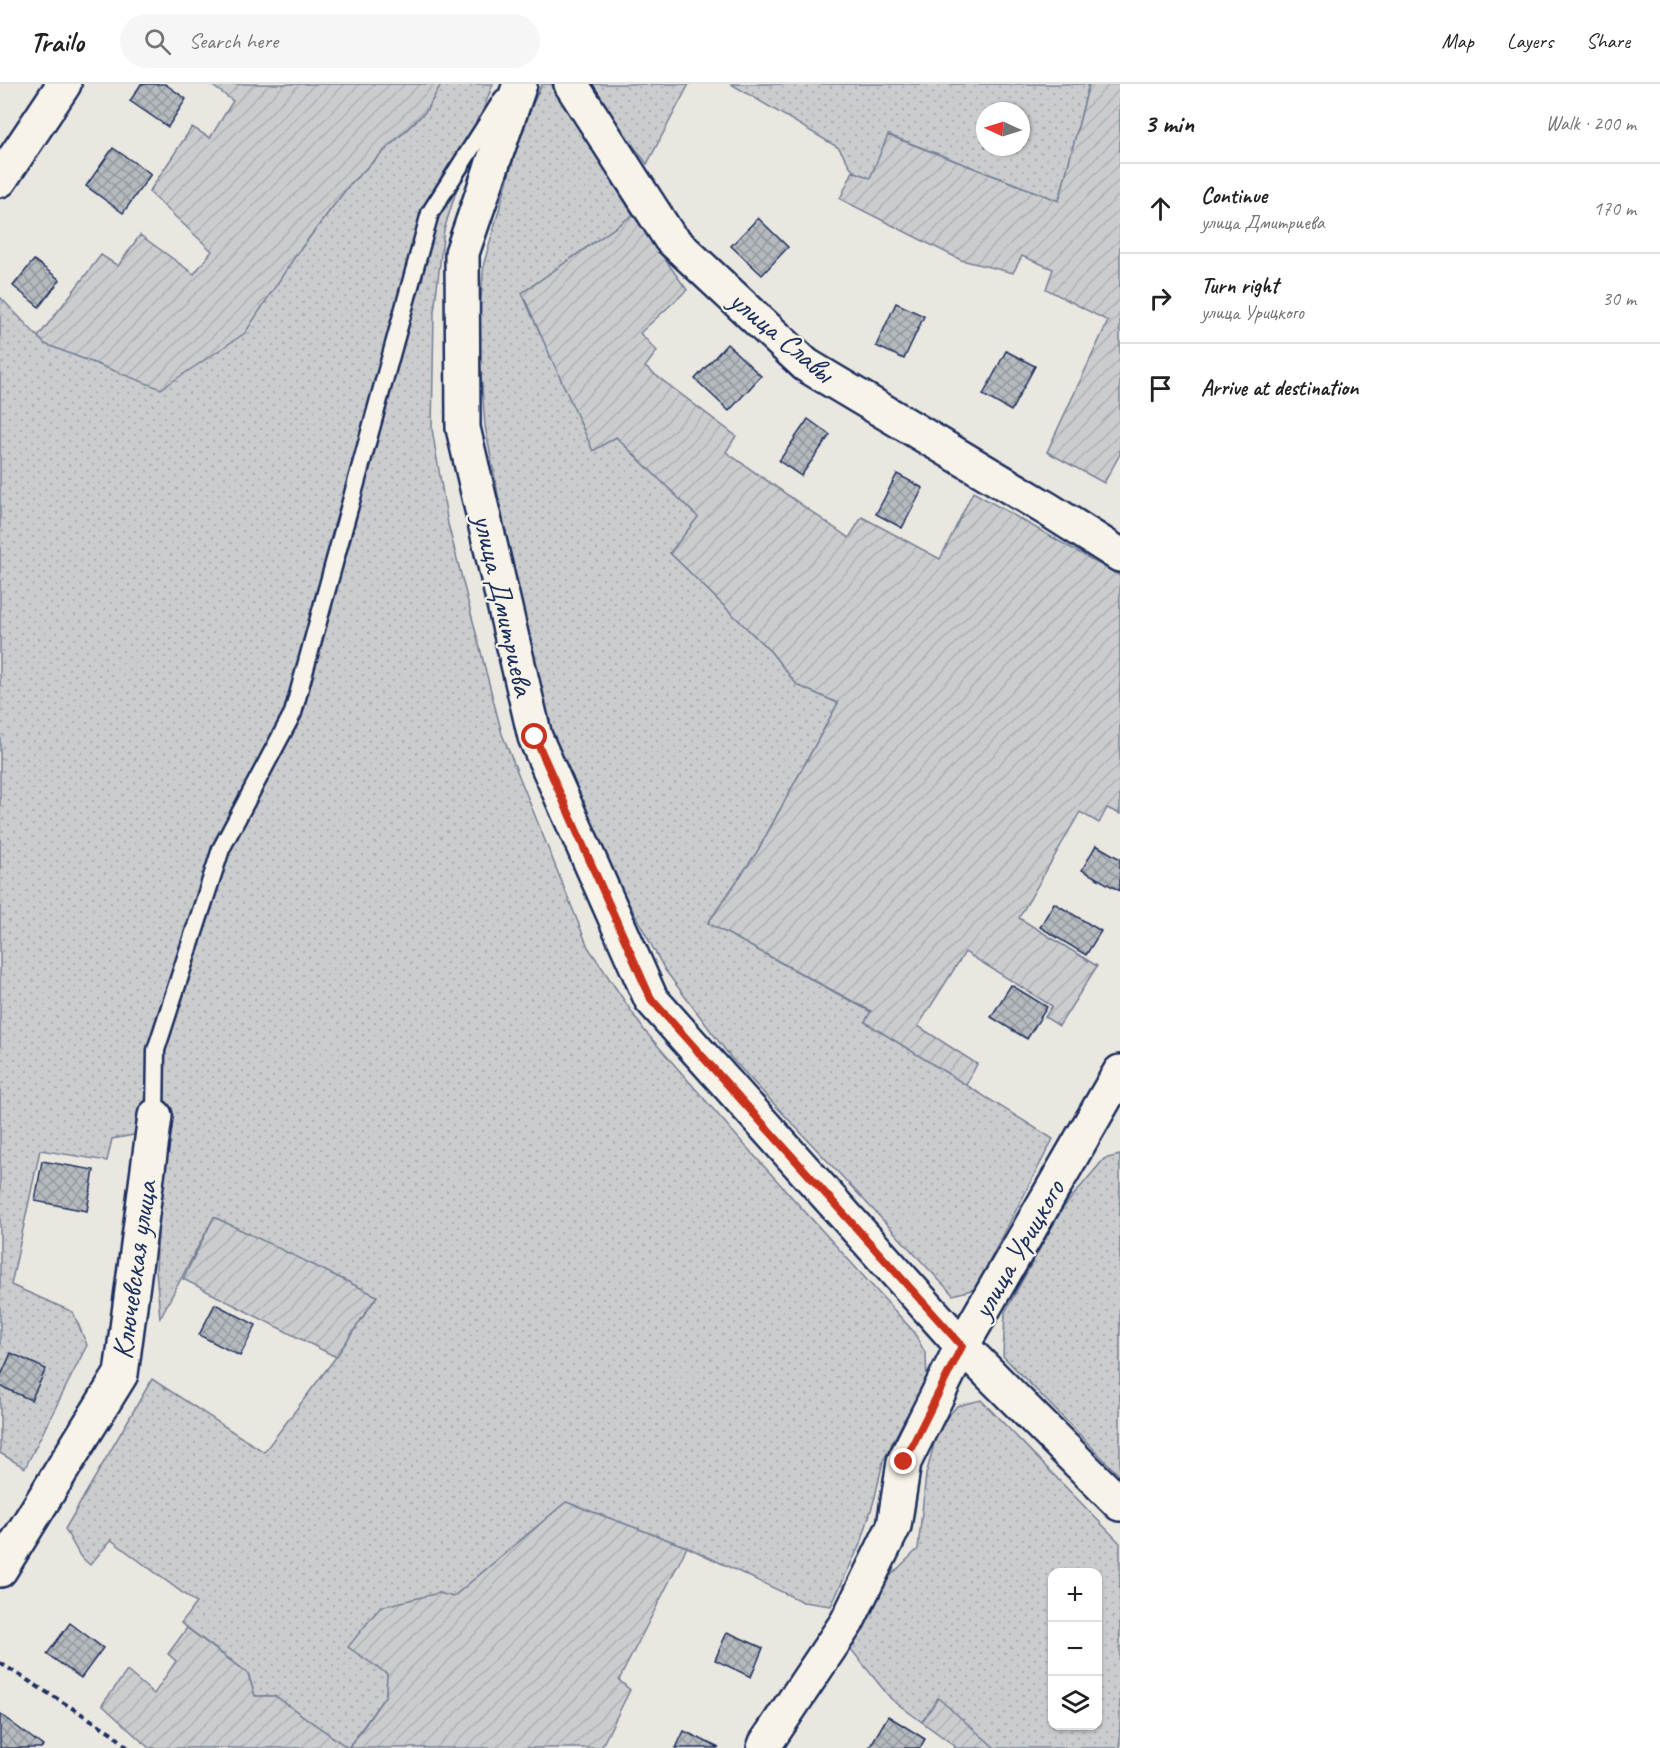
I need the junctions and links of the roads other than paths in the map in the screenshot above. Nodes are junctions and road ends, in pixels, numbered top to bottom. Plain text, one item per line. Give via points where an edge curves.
1 (64, 84) edge
2 (512, 84) edge
3 (520, 84) edge
4 (572, 84) edge
5 (0, 180) edge
6 (1120, 555) edge
7 (1120, 1072) edge
8 (155, 1116) joint
9 (962, 1346) junction
10 (1120, 1504) edge
11 (0, 1570) edge
12 (764, 1748) edge

1 - 5 street
2 - 8 lane via 430,213 293,713 221,849 156,1050
3 - 9 street, улица Дмитриева via 462,253 463,428 535,737 651,999
4 - 6 street, улица Славы via 670,238 806,365
7 - 9 street, улица Урицкого
8 - 11 street, Ключевская улица via 121,1374
9 - 10 street, улица Дмитриева
9 - 12 street, улица Урицкого via 904,1462 894,1526 853,1611

